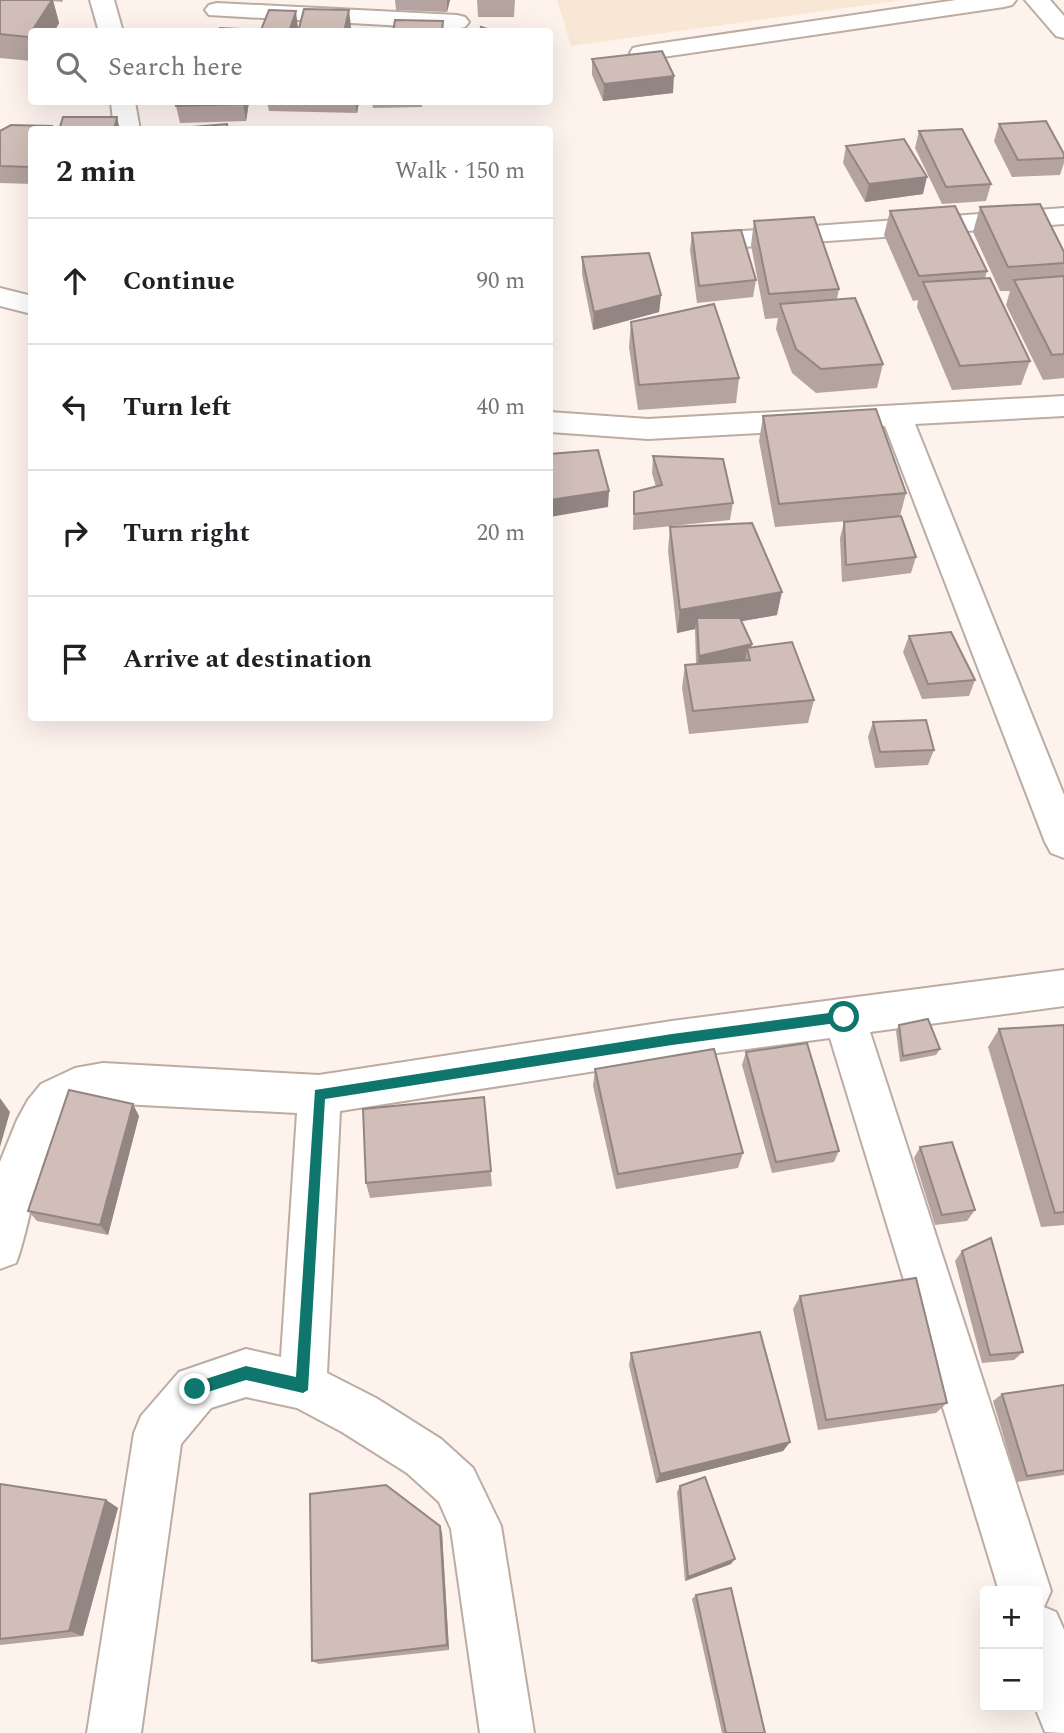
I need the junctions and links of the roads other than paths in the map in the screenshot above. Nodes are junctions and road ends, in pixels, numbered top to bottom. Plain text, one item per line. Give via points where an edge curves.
1 (103, 0) edge
2 (1004, 0) edge
3 (1037, 0) edge
4 (219, 5) edge
5 (457, 22) dead end
6 (110, 28) edge
7 (206, 28) edge
8 (1064, 31) edge
9 (642, 53) edge
10 (123, 105) edge
11 (126, 126) edge
12 (1064, 216) edge
13 (729, 240) edge
14 (0, 297) edge
15 (28, 304) edge
16 (1064, 406) edge
17 (896, 415) junction
18 (553, 422) edge
19 (1064, 842) edge
20 (1064, 988) edge
21 (844, 1017) junction
22 (319, 1094) junction
23 (0, 1247) edge
24 (303, 1385) junction
25 (1023, 1586) edge
26 (1043, 1646) edge
27 (1064, 1713) edge
28 (114, 1733) edge
29 (507, 1733) edge

1 - 6 street
2 - 9 street
3 - 8 street
4 - 5 street
4 - 7 street
10 - 11 street
12 - 13 street
14 - 15 street
16 - 17 street
17 - 18 street via 648,429
17 - 19 street
20 - 21 street
21 - 22 street
21 - 25 street
22 - 23 street via 103,1083 69,1089 50,1102 38,1121
22 - 24 street
24 - 28 street via 246,1373 195,1389 158,1433
24 - 29 street via 424,1455 456,1485 476,1526
26 - 27 street

